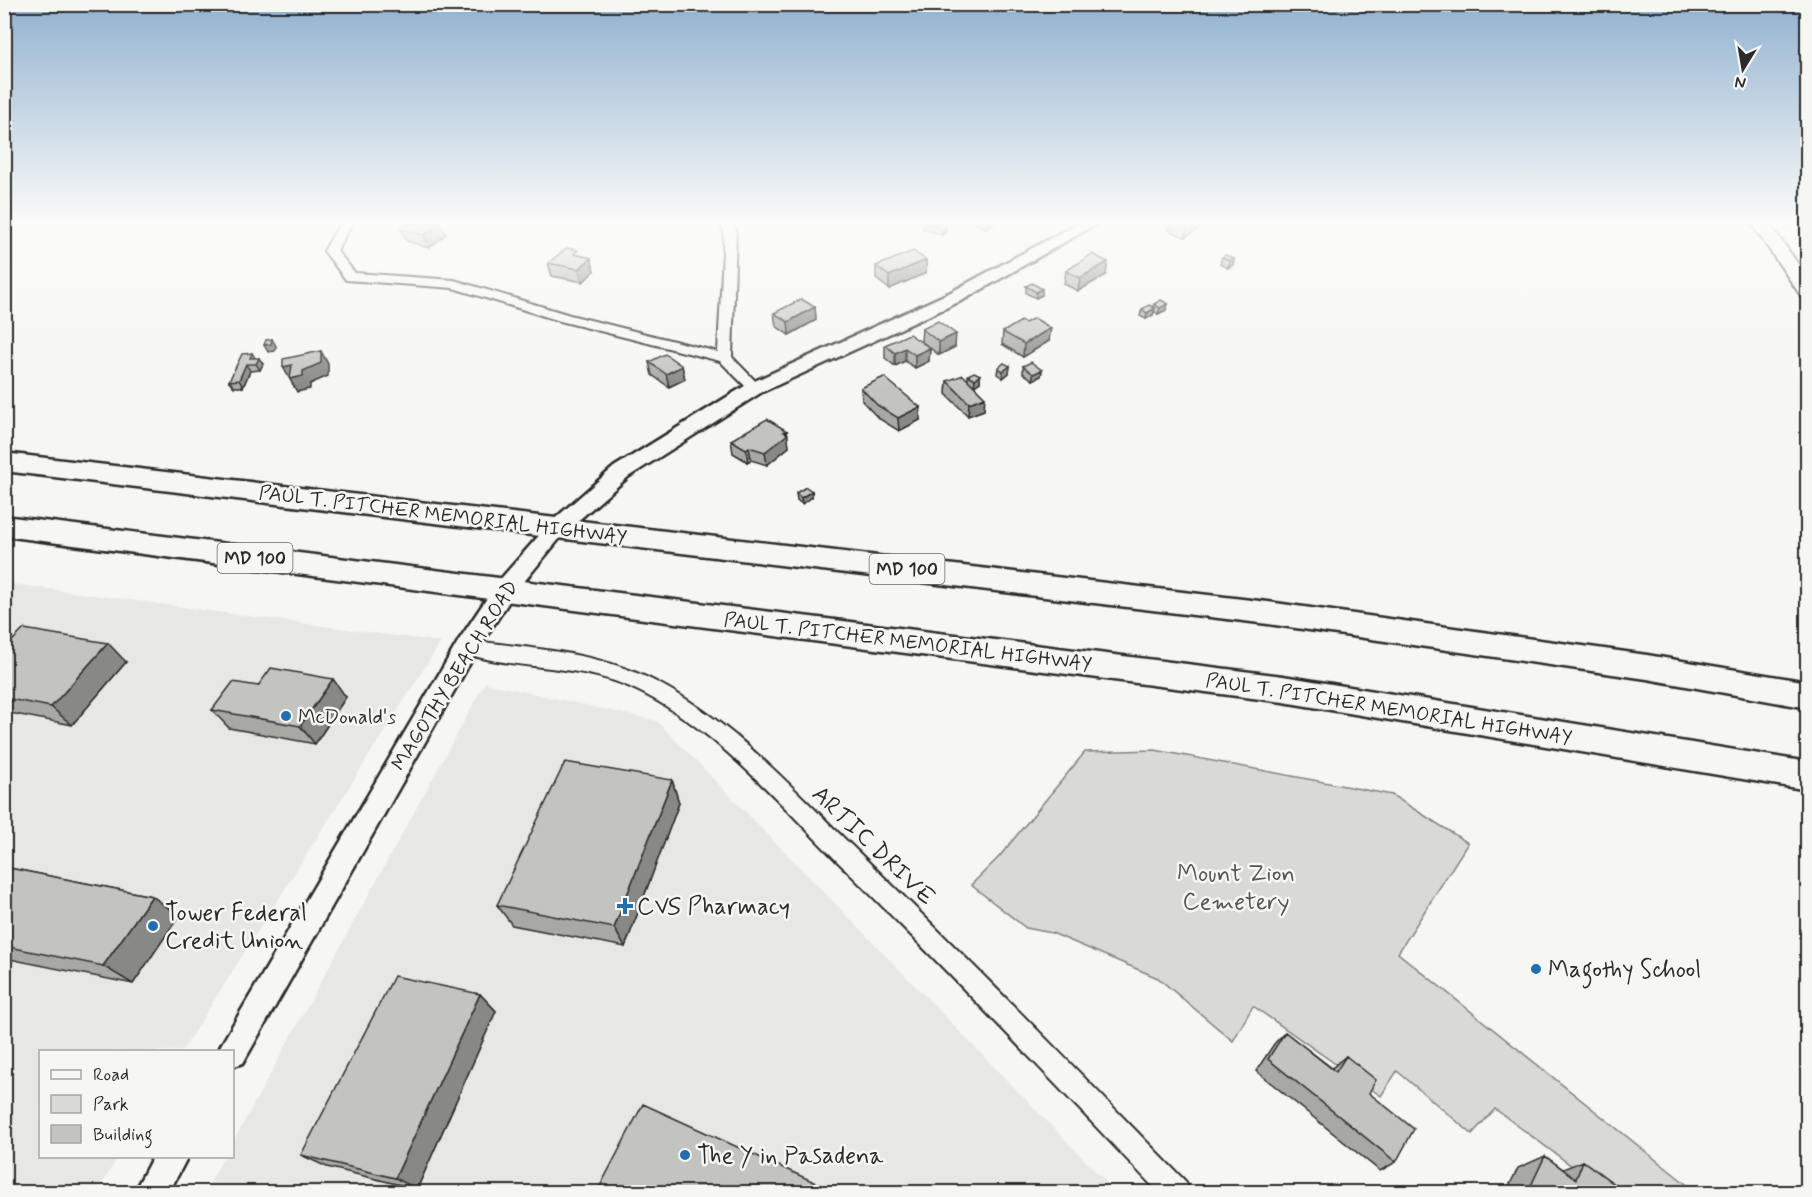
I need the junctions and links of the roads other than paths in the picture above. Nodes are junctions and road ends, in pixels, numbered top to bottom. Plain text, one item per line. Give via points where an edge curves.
1 (378, 279) edge
2 (728, 279) edge
3 (988, 279) edge
4 (726, 358) junction
5 (755, 388) junction
6 (4, 462) edge
7 (4, 526) edge
8 (558, 527) junction
9 (505, 589) junction
10 (467, 647) junction
11 (1647, 667) junction
12 (1808, 684) edge
13 (1808, 695) edge
14 (1695, 757) junction
15 (1808, 776) edge
16 (1808, 784) edge
17 (233, 1050) edge
18 (171, 1158) edge
19 (151, 1192) edge
20 (1176, 1192) edge

1 - 4 street via 454,284 565,318
2 - 4 street
3 - 5 street, MAGOTHY BEACH ROAD
4 - 5 street
5 - 8 street, MAGOTHY BEACH ROAD via 621,472
6 - 8 main road, PAUL T. PITCHER MEMORIAL HIGHWAY / MD 100
7 - 9 main road, PAUL T. PITCHER MEMORIAL HIGHWAY / MD 100
8 - 9 street, MAGOTHY BEACH ROAD
8 - 11 main road, PAUL T. PITCHER MEMORIAL HIGHWAY / MD 100 via 1268,612
9 - 10 street, MAGOTHY BEACH ROAD
9 - 14 main road, PAUL T. PITCHER MEMORIAL HIGHWAY / MD 100 via 1283,689
10 - 17 street, MAGOTHY BEACH ROAD
10 - 20 street, ARTIC DRIVE via 593,669 635,681 688,711 786,797 934,940
11 - 12 main road
11 - 13 main road, PAUL T. PITCHER MEMORIAL HIGHWAY / MD 100
14 - 15 main road, PAUL T. PITCHER MEMORIAL HIGHWAY / MD 100
14 - 16 main road
18 - 19 street

